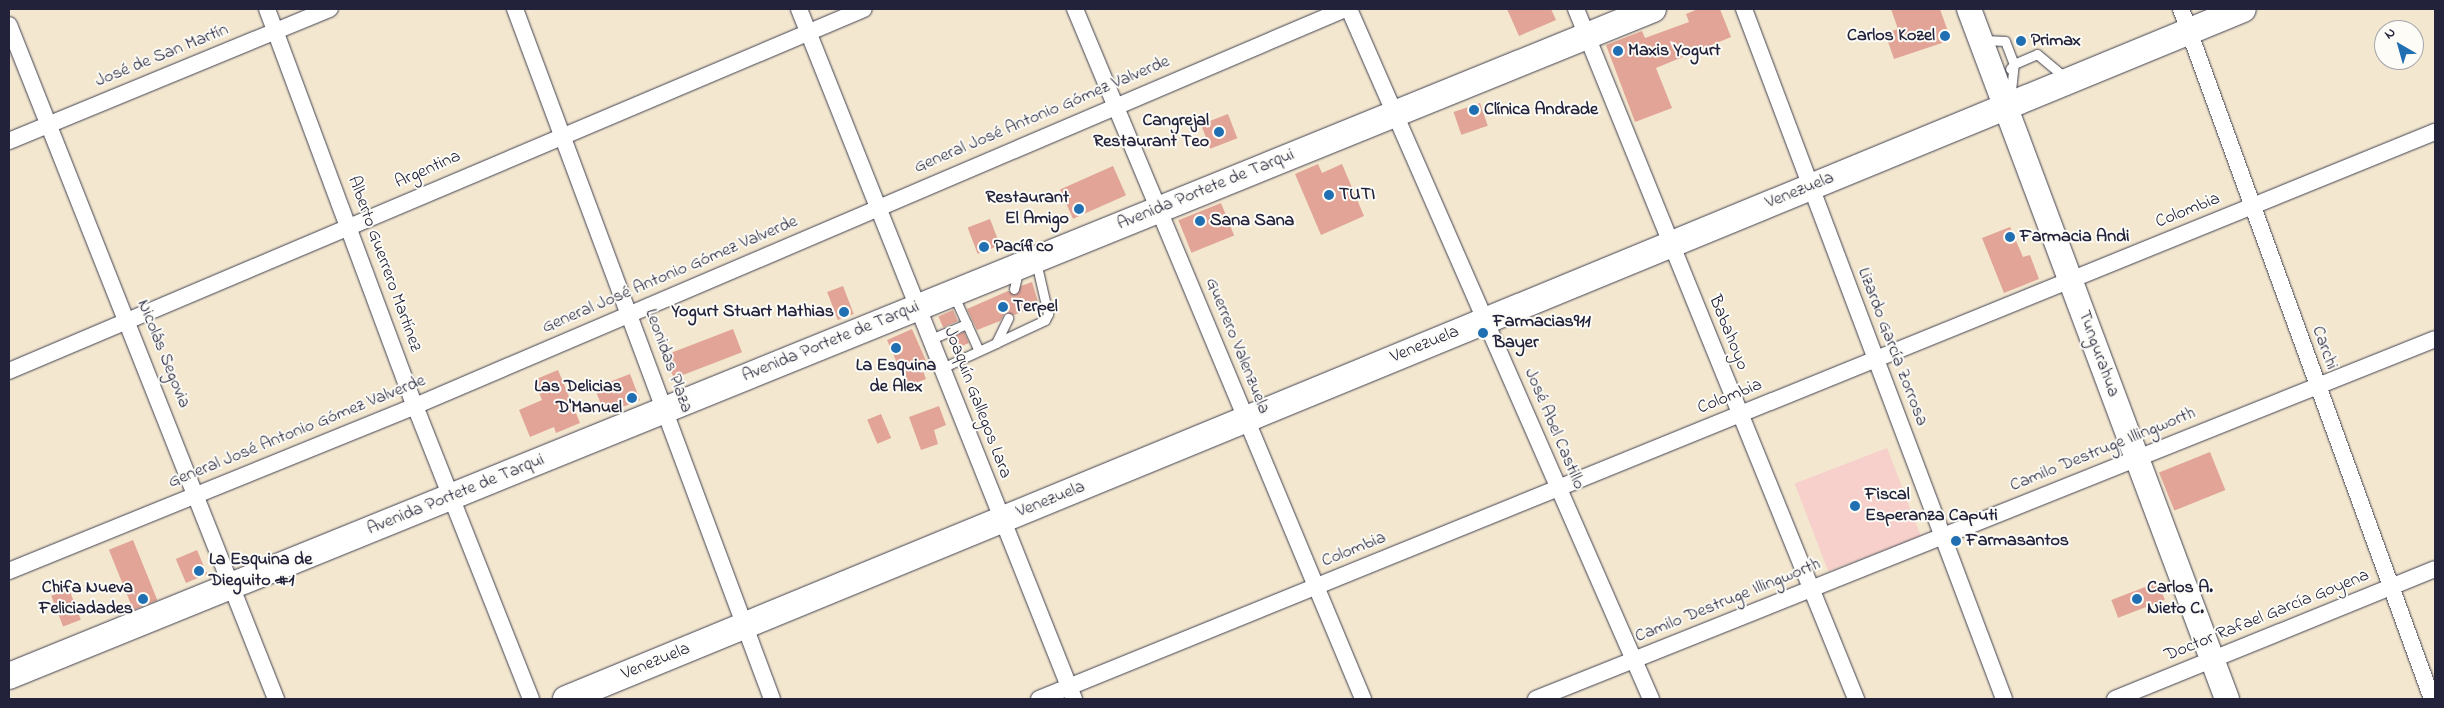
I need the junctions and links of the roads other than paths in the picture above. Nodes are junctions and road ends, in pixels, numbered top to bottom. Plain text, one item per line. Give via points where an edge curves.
1 (267, 9) edge
2 (330, 9) edge
3 (515, 9) edge
4 (799, 9) edge
5 (864, 9) edge
6 (1075, 9) edge
7 (1345, 9) edge
8 (1349, 9) edge
9 (1576, 9) edge
10 (1653, 9) edge
11 (1744, 9) edge
12 (1969, 9) edge
13 (2213, 9) edge
14 (2243, 9) edge
15 (2185, 20) edge
16 (9, 25) edge
17 (276, 30) junction
18 (808, 33) junction
19 (1587, 36) junction
20 (1981, 40) junction
21 (2014, 64) junction
22 (2064, 77) junction
23 (2005, 97) junction
24 (1118, 105) junction
25 (1396, 113) junction
26 (50, 124) junction
27 (2435, 132) edge
28 (560, 134) junction
29 (9, 141) edge
30 (1809, 182) junction
31 (878, 206) junction
32 (2252, 207) junction
33 (1160, 209) junction
34 (349, 227) junction
35 (1669, 239) junction
36 (1023, 271) junction
37 (2071, 280) junction
38 (953, 293) junction
39 (918, 307) junction
40 (630, 315) junction
41 (1483, 315) junction
42 (126, 318) junction
43 (1008, 318) dead end
44 (967, 324) junction
45 (1446, 324) dead end
46 (931, 339) junction
47 (2435, 339) edge
48 (996, 342) junction
49 (979, 351) junction
50 (1874, 360) junction
51 (942, 368) junction
52 (9, 371) edge
53 (2316, 386) junction
54 (415, 406) junction
55 (664, 410) junction
56 (1241, 411) junction
57 (1739, 415) junction
58 (2137, 458) junction
59 (1557, 488) junction
60 (197, 494) junction
61 (451, 497) junction
62 (998, 511) junction
63 (1943, 536) junction
64 (2435, 569) edge
65 (9, 571) edge
66 (832, 577) dead end
67 (232, 585) junction
68 (1315, 588) junction
69 (2388, 588) junction
70 (1811, 589) junction
71 (746, 625) junction
72 (1633, 660) junction
73 (2212, 660) junction
74 (9, 676) edge
75 (1071, 693) edge
76 (276, 699) edge
77 (531, 699) edge
78 (566, 699) edge
79 (772, 699) edge
80 (1039, 699) edge
81 (1362, 699) edge
82 (1536, 699) edge
83 (1651, 699) edge
84 (1856, 699) edge
85 (2004, 699) edge
86 (2115, 699) edge
87 (2227, 699) edge
88 (2432, 699) edge

1 - 17 street, Alberto Guerrero Martínez
2 - 17 street, José de San Martín
3 - 28 street, Leonidas Plaza
4 - 18 street, Joaquín Gallegos Lara
5 - 18 street, Argentina
6 - 24 street, Guerrero Valenzuela
7 - 24 street, General José Antonio Gómez Valverde
8 - 25 street, José Abel Castillo
9 - 19 street, Babahoyo
10 - 19 main road, Avenida Portete de Tarqui
11 - 30 street, Lizardo García Zorrosa
12 - 20 main road, Tungurahua
13 - 15 lane, Venezuela
14 - 15 main road, Venezuela
15 - 22 main road, Venezuela
15 - 32 street, Carchi
16 - 26 street, Nicolás Segovia
17 - 26 street, José de San Martín
17 - 34 street, Alberto Guerrero Martínez
18 - 28 street, Argentina
18 - 31 street, Joaquín Gallegos Lara
19 - 25 main road, Avenida Portete de Tarqui
19 - 35 street, Babahoyo
20 - 21 lane via 2005,41
20 - 23 main road, Tungurahua
21 - 22 lane via 2037,54
21 - 23 lane
21 - 23 lane
22 - 23 main road, Venezuela
23 - 30 main road, Venezuela
23 - 37 main road, Tungurahua
24 - 31 street, General José Antonio Gómez Valverde
24 - 33 street, Guerrero Valenzuela
25 - 33 main road, Avenida Portete de Tarqui
25 - 41 street, José Abel Castillo
26 - 29 street, José de San Martín
26 - 42 street, Nicolás Segovia
27 - 32 street, Colombia
28 - 34 street, Argentina
28 - 40 street, Leonidas Plaza
30 - 35 main road, Venezuela
30 - 50 street, Lizardo García Zorrosa
31 - 39 street, Joaquín Gallegos Lara
31 - 40 street, General José Antonio Gómez Valverde
32 - 37 street, Colombia
32 - 53 street, Carchi
33 - 36 main road, Avenida Portete de Tarqui
33 - 56 street, Guerrero Valenzuela
34 - 42 street, Argentina
34 - 54 street, Alberto Guerrero Martínez
35 - 41 main road, Venezuela
35 - 57 street, Babahoyo
36 - 38 main road, Avenida Portete de Tarqui
36 - 48 lane via 1048,314 1045,320
37 - 50 street, Colombia
37 - 58 main road, Tungurahua
38 - 39 main road, Avenida Portete de Tarqui
38 - 44 lane
39 - 46 street, Joaquín Gallegos Lara
39 - 55 main road, Avenida Portete de Tarqui
40 - 54 street, General José Antonio Gómez Valverde
40 - 55 street, Leonidas Plaza
41 - 45 lane, Venezuela
41 - 56 main road, Venezuela
41 - 59 street, José Abel Castillo
42 - 52 street, Argentina
42 - 60 street, Nicolás Segovia
43 - 48 lane
44 - 46 lane
44 - 49 lane
46 - 51 street, Joaquín Gallegos Lara
47 - 53 street, Camilo Destruge Illingworth
48 - 49 lane
49 - 51 lane
50 - 57 street, Colombia
50 - 63 street, Lizardo García Zorrosa
51 - 62 street, Joaquín Gallegos Lara
53 - 58 street, Camilo Destruge Illingworth
53 - 69 street, Carchi
54 - 60 street, General José Antonio Gómez Valverde
54 - 61 street, Alberto Guerrero Martínez
55 - 61 main road, Avenida Portete de Tarqui
55 - 71 street, Leonidas Plaza
56 - 62 main road, Venezuela
56 - 68 street, Guerrero Valenzuela
57 - 59 street, Colombia
57 - 70 street, Babahoyo
58 - 63 street, Camilo Destruge Illingworth
58 - 73 main road, Tungurahua
59 - 68 street, Colombia
59 - 72 street, José Abel Castillo
60 - 65 street, General José Antonio Gómez Valverde
60 - 67 street, Nicolás Segovia
61 - 67 main road, Avenida Portete de Tarqui
61 - 77 street, Alberto Guerrero Martínez
62 - 71 main road, Venezuela
62 - 75 street, Joaquín Gallegos Lara
63 - 70 street, Camilo Destruge Illingworth
63 - 85 street, Lizardo García Zorrosa
64 - 69 street, Doctor Rafael García Goyena
66 - 71 lane, Venezuela via 768,603
67 - 74 main road, Avenida Portete de Tarqui
67 - 76 street, Nicolás Segovia
68 - 75 street, Colombia
68 - 81 street, Guerrero Valenzuela
69 - 73 street, Doctor Rafael García Goyena
69 - 88 street, Carchi
70 - 72 street, Camilo Destruge Illingworth
70 - 84 street, Babahoyo
71 - 78 main road, Venezuela
71 - 79 street, Leonidas Plaza
72 - 82 street, Camilo Destruge Illingworth
72 - 83 street, José Abel Castillo
73 - 86 street, Doctor Rafael García Goyena
73 - 87 main road, Tungurahua
75 - 80 street, Colombia

